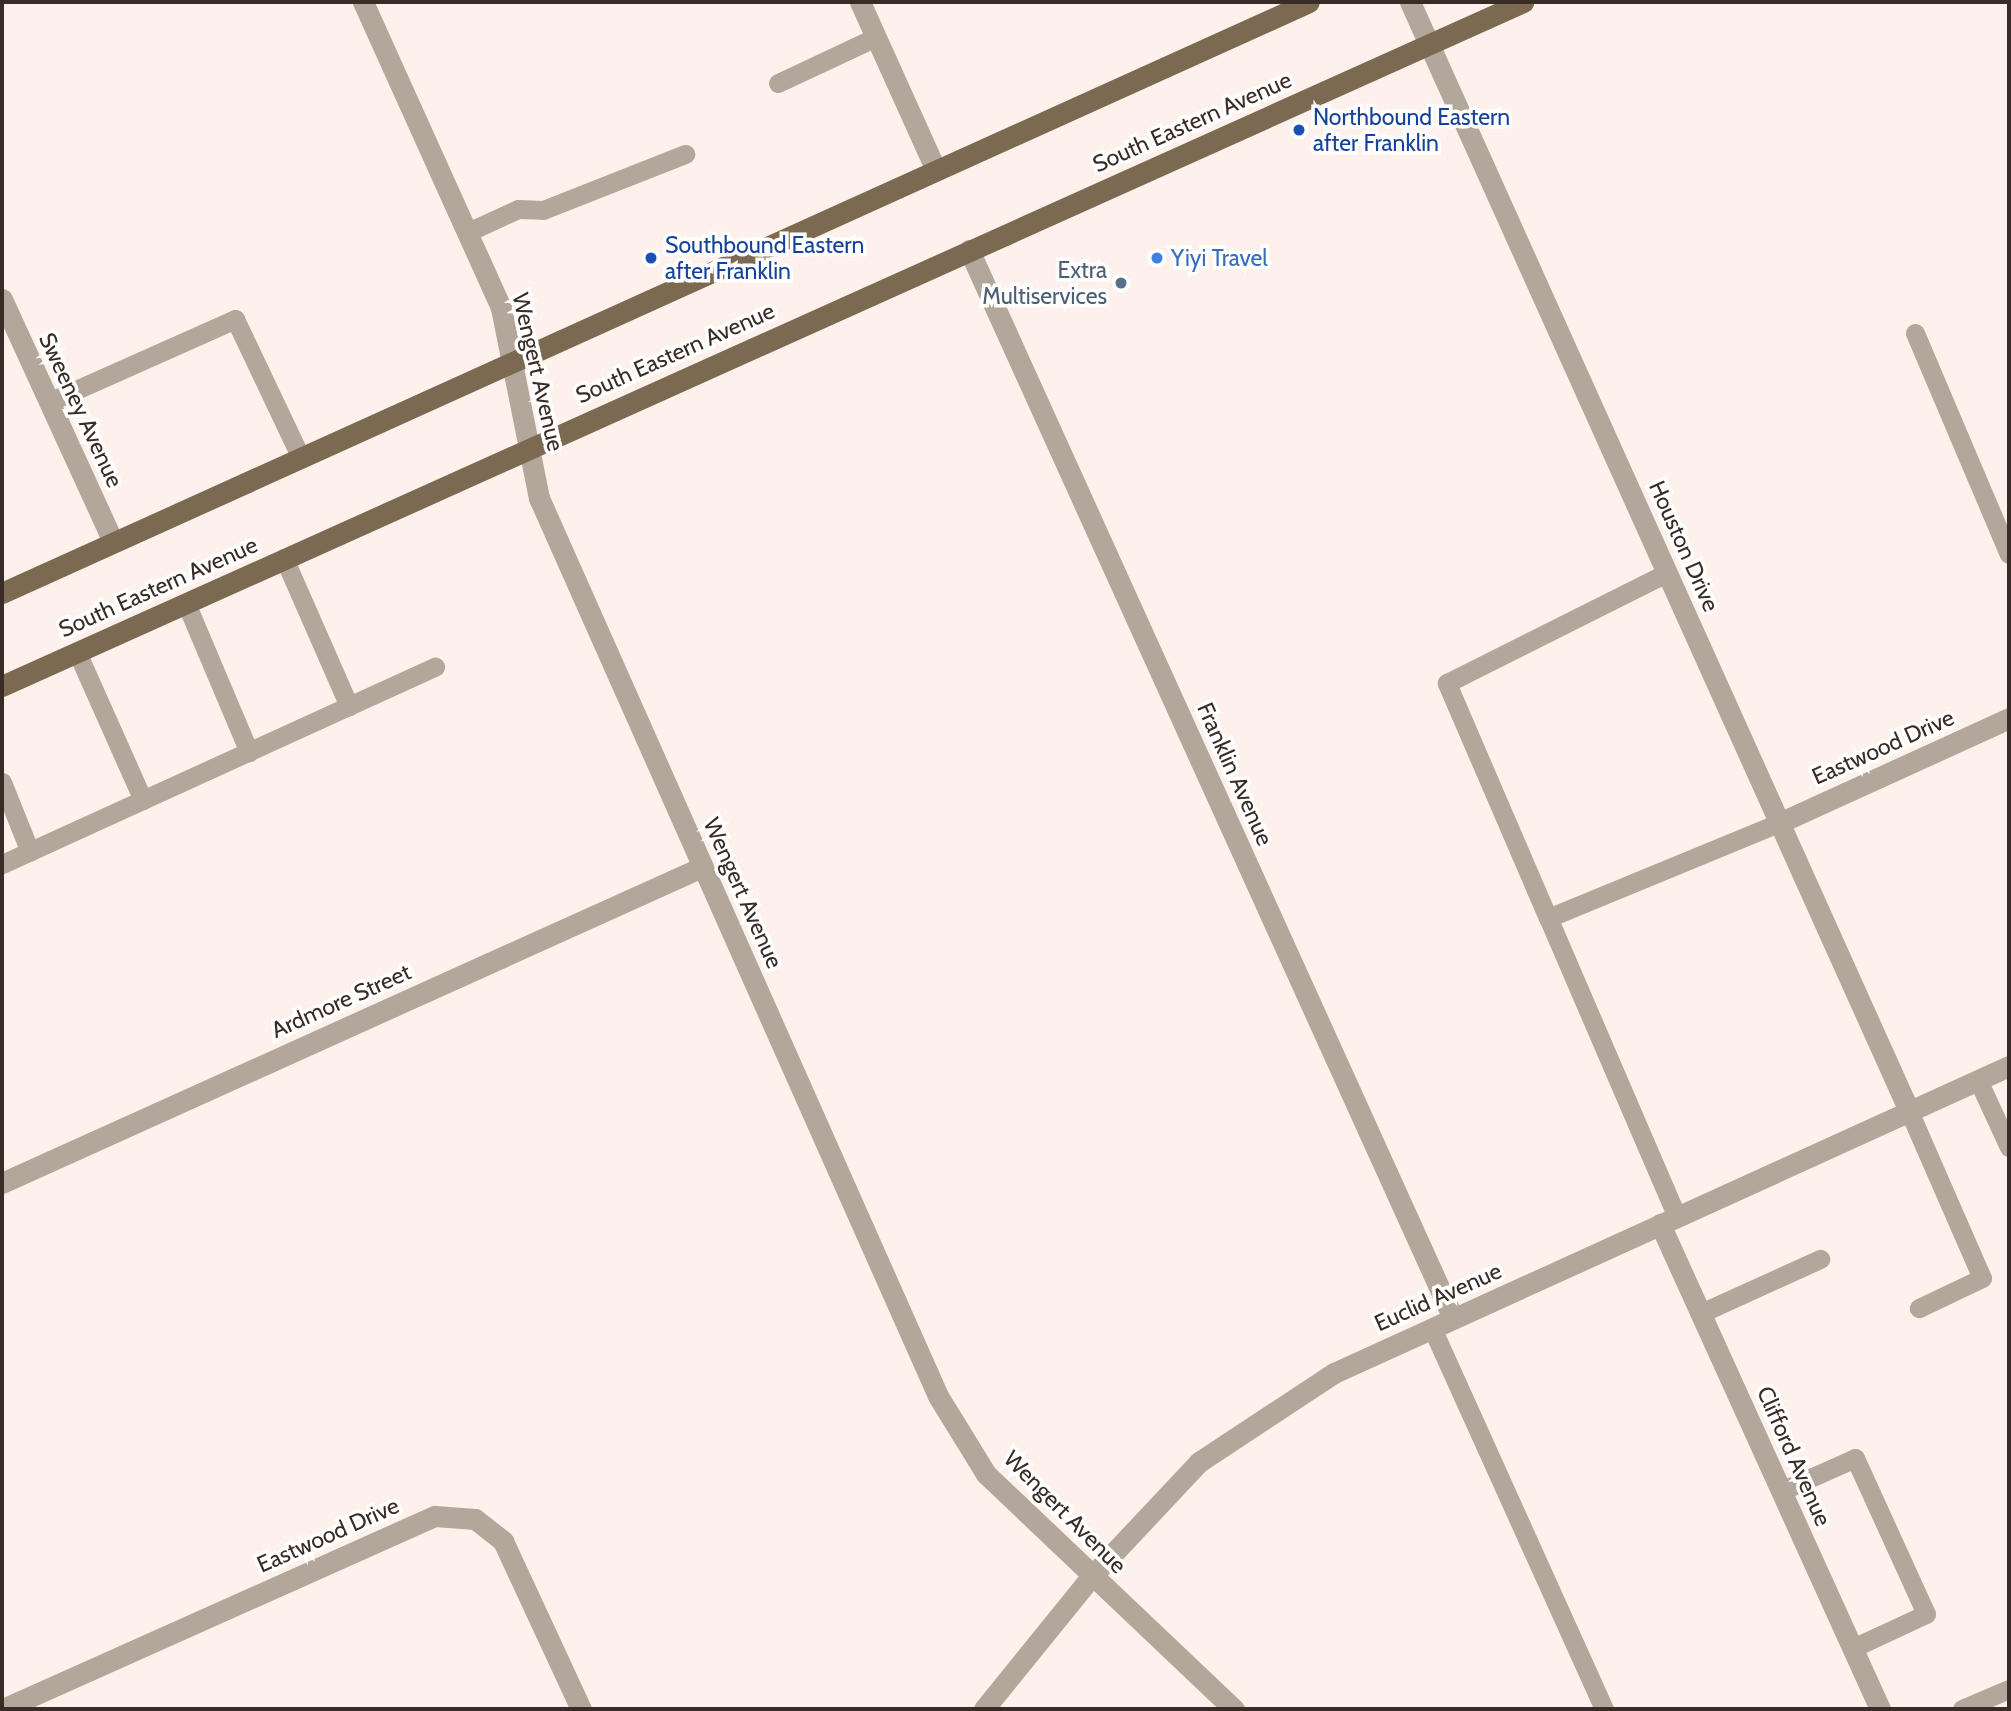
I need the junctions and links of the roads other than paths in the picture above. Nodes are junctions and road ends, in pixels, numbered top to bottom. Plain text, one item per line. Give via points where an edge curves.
1 (363, 2) edge
2 (860, 2) edge
3 (1309, 2) edge
4 (1410, 2) edge
5 (1523, 2) edge
6 (876, 37) junction
7 (1429, 44) junction
8 (778, 83) dead end
9 (685, 154) dead end
10 (936, 170) junction
11 (468, 232) junction
12 (969, 250) junction
13 (2, 299) edge
14 (1915, 333) dead end
15 (513, 361) junction
16 (49, 402) junction
17 (529, 447) junction
18 (301, 457) junction
19 (113, 542) junction
20 (2009, 554) edge
21 (284, 558) junction
22 (1667, 573) junction
23 (2, 593) edge
24 (186, 603) junction
25 (77, 652) junction
26 (435, 667) dead end
27 (2, 686) edge
28 (349, 706) junction
29 (2009, 718) edge
30 (249, 752) junction
31 (2, 782) edge
32 (143, 800) junction
33 (1779, 823) junction
34 (30, 852) junction
35 (2, 864) edge
36 (702, 867) junction
37 (1548, 918) junction
38 (2009, 1066) edge
39 (1979, 1080) junction
40 (1909, 1111) junction
41 (2009, 1147) edge
42 (2, 1183) edge
43 (1669, 1221) junction
44 (1820, 1259) dead end
45 (1919, 1308) dead end
46 (1701, 1313) junction
47 (1453, 1318) junction
48 (1432, 1328) junction
49 (1781, 1490) junction
50 (1091, 1577) junction
51 (1853, 1648) junction
52 (2009, 1689) edge
53 (4, 1709) edge
54 (582, 1709) edge
55 (984, 1709) edge
56 (1234, 1709) edge
57 (1604, 1709) edge
58 (1880, 1709) edge
59 (1962, 1709) edge

1 - 11 street, Wengert Avenue
2 - 6 street
3 - 10 main road
4 - 7 street, Houston Drive
5 - 7 main road, South Eastern Avenue
6 - 8 lane
6 - 10 street
7 - 12 main road, South Eastern Avenue
7 - 22 street, Houston Drive
9 - 11 lane via 543,210 518,209
10 - 15 main road
11 - 15 street, Wengert Avenue via 501,308
12 - 17 main road, South Eastern Avenue
12 - 47 street, Franklin Avenue
13 - 16 street, Sweeney Avenue
14 - 20 lane
15 - 17 street, Wengert Avenue
15 - 18 main road
16 - 18 lane via 235,319
16 - 19 street, Sweeney Avenue
17 - 21 main road, South Eastern Avenue
17 - 36 street, Wengert Avenue via 539,498
18 - 19 main road
19 - 23 main road
21 - 24 main road, South Eastern Avenue
21 - 28 lane
22 - 33 street, Houston Drive
22 - 37 lane via 1447,683
24 - 25 main road, South Eastern Avenue
24 - 30 lane
25 - 27 main road, South Eastern Avenue
25 - 32 lane
26 - 28 lane
28 - 30 lane
29 - 33 street, Eastwood Drive
30 - 32 lane
31 - 34 lane
32 - 34 lane
33 - 37 lane
33 - 40 street, Houston Drive
34 - 35 lane
36 - 42 street, Ardmore Street
36 - 50 street, Wengert Avenue via 938,1396 986,1474
37 - 43 lane
38 - 39 street, Euclid Avenue
39 - 40 street, Euclid Avenue
39 - 41 lane
40 - 43 street, Euclid Avenue
40 - 45 lane via 1982,1278
43 - 46 street, Clifford Avenue
43 - 47 street, Euclid Avenue
44 - 46 lane
46 - 49 street, Clifford Avenue
47 - 48 street, Euclid Avenue
48 - 50 street, Euclid Avenue via 1334,1373 1199,1462
48 - 57 lane
49 - 51 street, Clifford Avenue
49 - 51 lane via 1855,1458 1926,1614
50 - 55 street, Euclid Avenue
50 - 56 street, Wengert Avenue
51 - 58 street, Clifford Avenue
52 - 59 lane
53 - 54 street, Eastwood Drive via 435,1516 475,1519 503,1541

